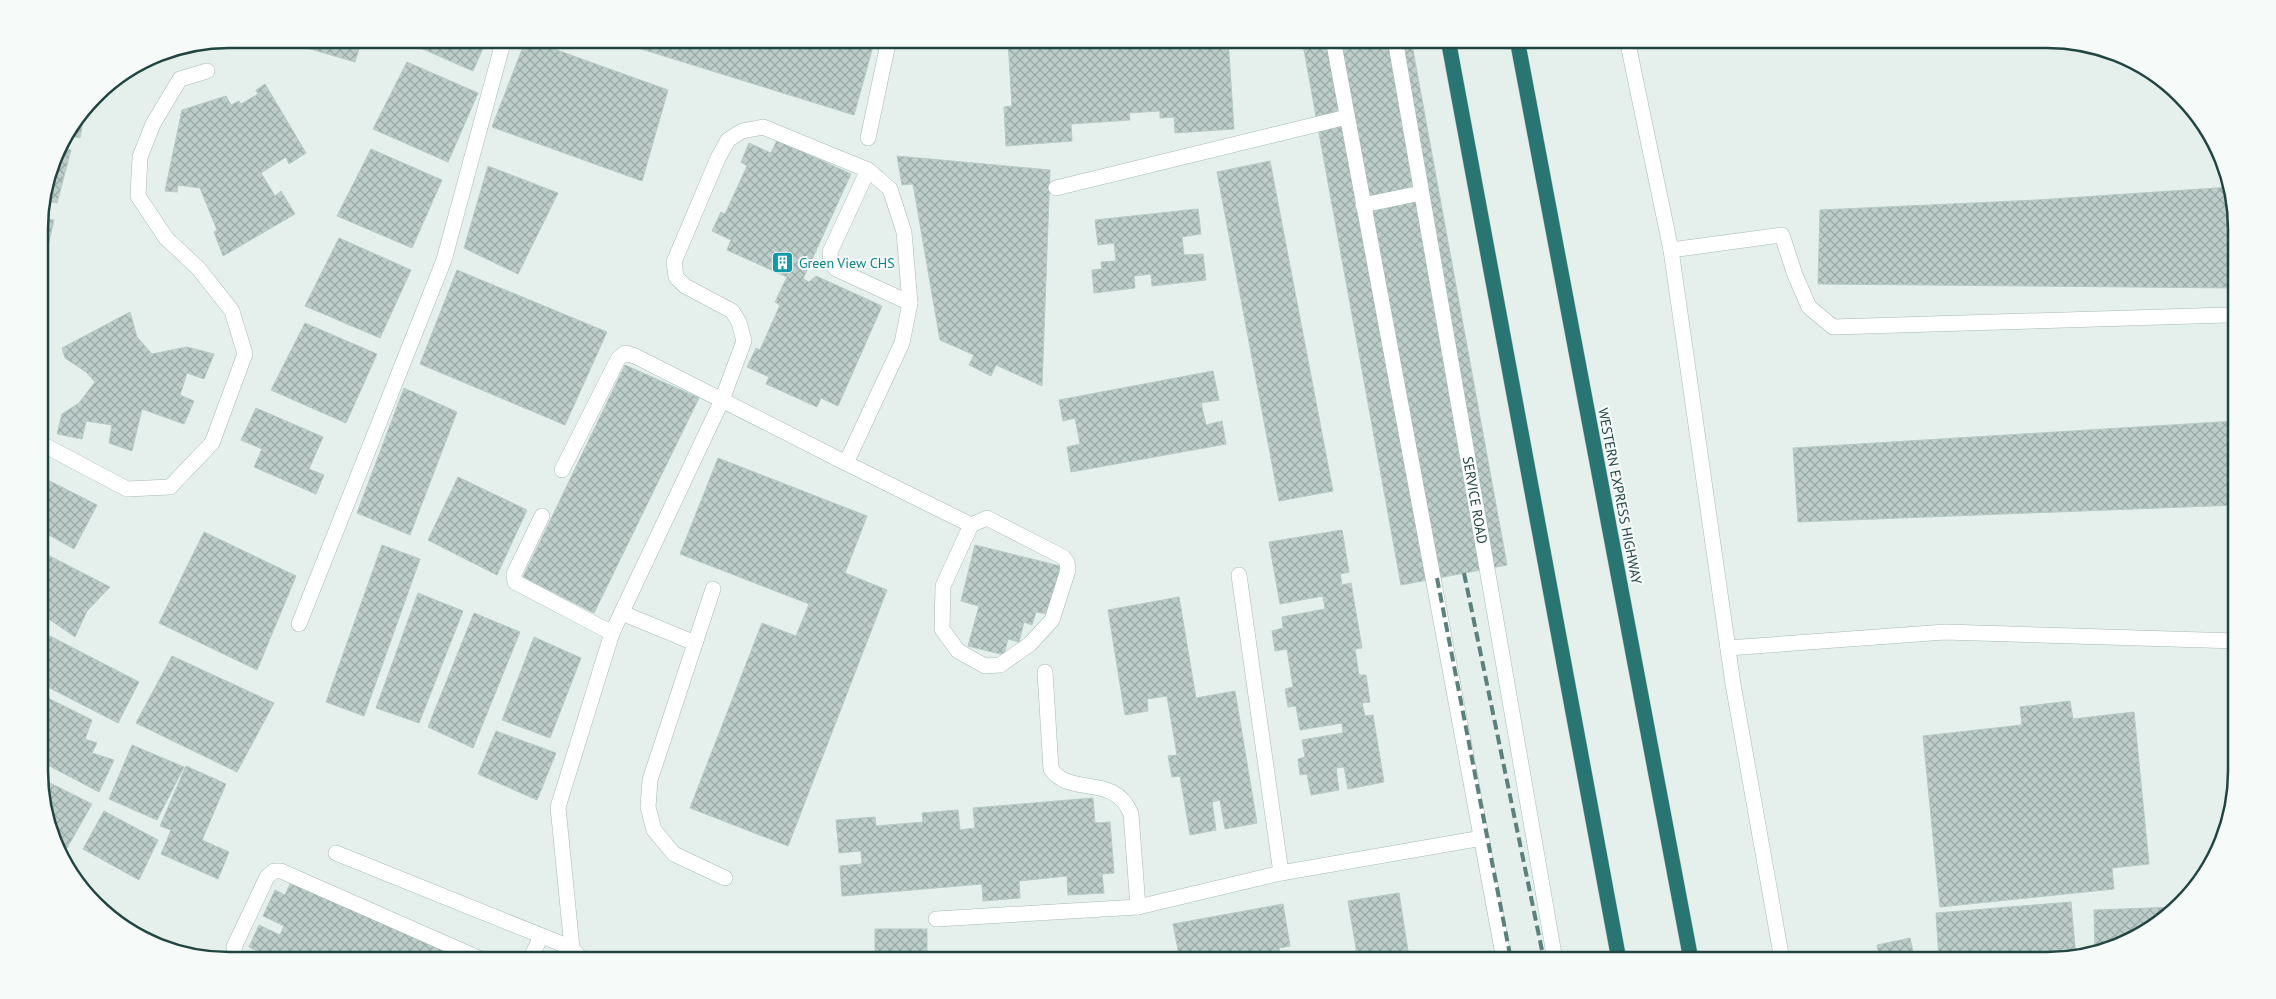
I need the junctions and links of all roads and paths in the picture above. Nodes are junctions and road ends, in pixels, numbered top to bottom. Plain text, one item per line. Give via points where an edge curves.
1 (502, 48) edge
2 (886, 48) edge
3 (1334, 48) edge
4 (1397, 48) edge
5 (1450, 48) edge
6 (1519, 48) edge
7 (1629, 48) edge
8 (207, 71) dead end
9 (1347, 117) junction
10 (868, 138) dead end
11 (868, 170) junction
12 (1056, 188) dead end
13 (1421, 193) junction
14 (1363, 205) junction
15 (1671, 250) junction
16 (910, 303) junction
17 (2227, 315) dead end
18 (722, 400) junction
19 (48, 447) edge
20 (846, 464) junction
21 (562, 470) dead end
22 (542, 516) dead end
23 (971, 525) junction
24 (1239, 575) dead end
25 (713, 589) dead end
26 (622, 613) junction
27 (299, 624) dead end
28 (612, 633) junction
29 (2228, 641) edge
30 (695, 643) junction
31 (1728, 648) junction
32 (1045, 672) dead end
33 (1482, 838) junction
34 (336, 853) dead end
35 (1281, 873) junction
36 (725, 878) dead end
37 (1138, 907) junction
38 (936, 919) dead end
39 (541, 936) junction
40 (572, 948) junction
41 (234, 952) edge
42 (465, 952) edge
43 (534, 952) edge
44 (575, 952) edge
45 (1503, 952) edge
46 (1554, 952) edge
47 (1618, 952) edge
48 (1689, 952) edge
49 (1781, 952) edge

1 - 27 street via 444,260
2 - 10 street
3 - 9 street
4 - 13 street, SERVICE ROAD
5 - 47 highway
6 - 48 highway, WESTERN EXPRESS HIGHWAY
7 - 15 street
8 - 19 street via 180,79 153,124 140,157 138,196 166,238 199,268 232,312 245,354 212,443 170,487 127,490
9 - 12 street
9 - 14 street
11 - 16 street via 890,188 904,232
11 - 16 street via 830,252 831,263 836,269
11 - 18 street via 763,127 742,131 728,140 674,262 676,276 685,286 732,311 739,322 744,341
13 - 14 street
13 - 46 street, SERVICE ROAD
14 - 33 street
15 - 17 street via 1782,235 1809,307 1833,327
15 - 31 street
16 - 20 street via 902,343
18 - 20 street
18 - 21 street via 625,353 618,359
18 - 26 street
20 - 23 street
22 - 28 street via 514,574 515,582
23 - 23 street via 988,518 1068,562 1052,620 1030,644 1000,665 985,666 958,651 942,629 943,586
24 - 35 street
25 - 30 street
26 - 28 street
26 - 30 street
28 - 40 street via 558,807
29 - 31 street via 1945,632
30 - 36 street via 650,780 648,807 654,830 674,854
31 - 49 street
32 - 37 street via 1051,769 1065,781 1117,793 1127,803 1132,814
33 - 35 street
33 - 45 street
34 - 39 street
35 - 37 street
37 - 38 street
39 - 40 street
39 - 43 street
40 - 44 street
41 - 42 street via 267,877 281,871

